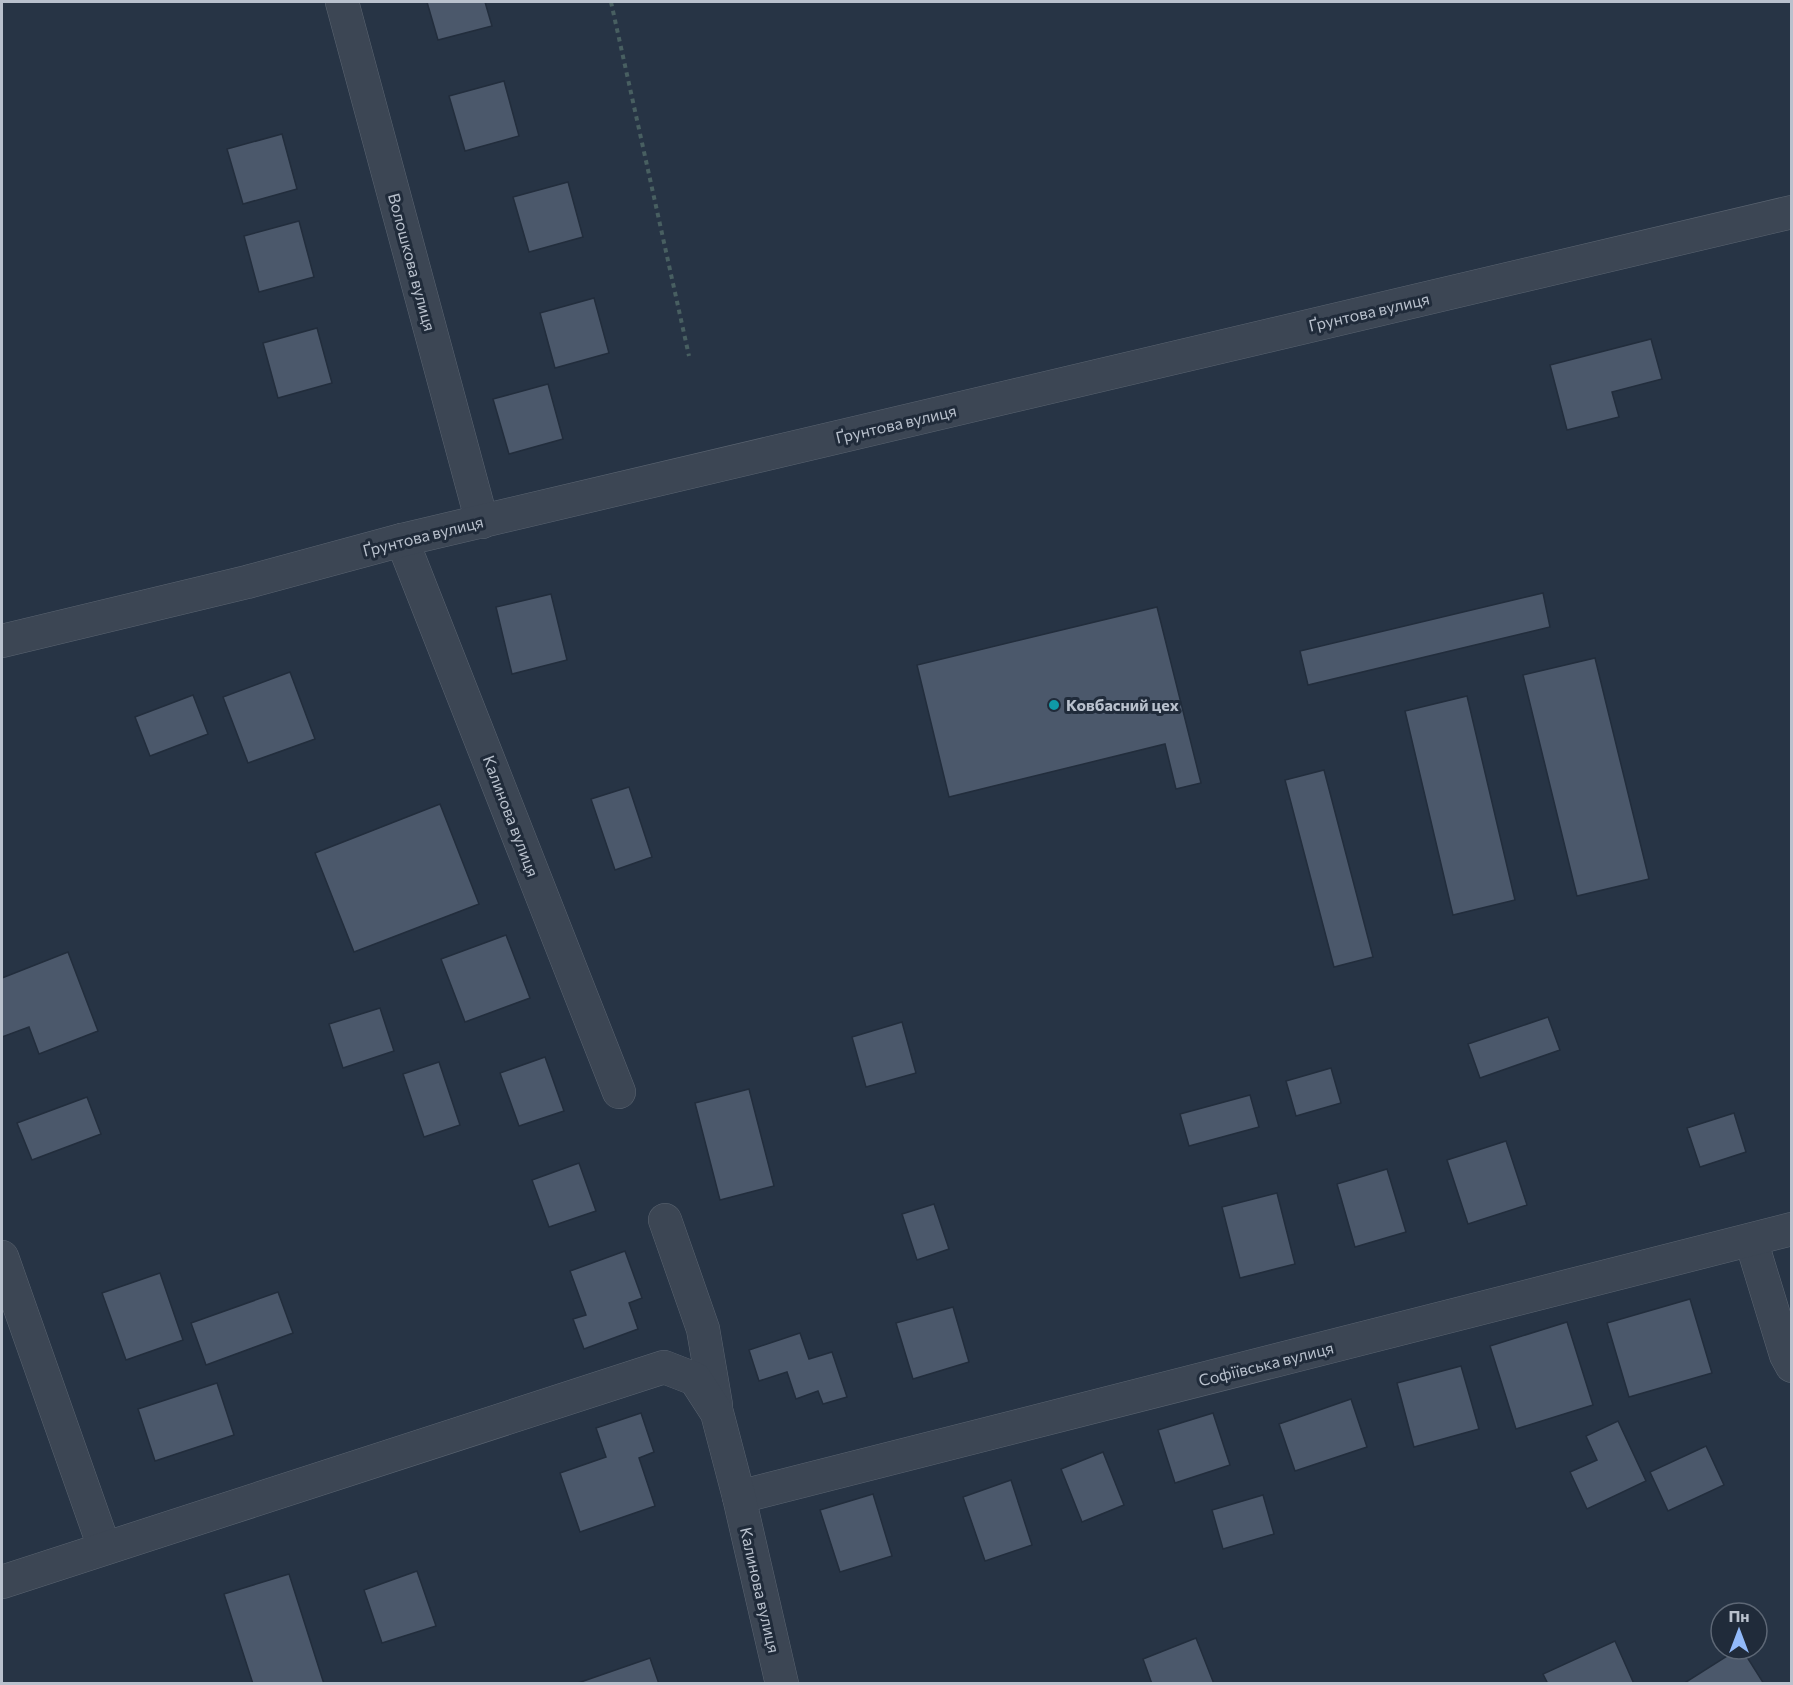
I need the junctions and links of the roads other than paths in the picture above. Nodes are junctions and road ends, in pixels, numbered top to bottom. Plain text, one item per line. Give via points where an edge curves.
1 (342, 2) edge
2 (1791, 212) edge
3 (482, 522) junction
4 (402, 540) junction
5 (2, 641) edge
6 (619, 1092) dead end
7 (665, 1220) dead end
8 (1791, 1229) edge
9 (1751, 1240) junction
10 (2, 1257) edge
11 (1791, 1366) edge
12 (717, 1413) junction
13 (739, 1497) junction
14 (104, 1547) junction
15 (2, 1582) edge
16 (782, 1683) edge

1 - 3 street, Волошкова вулиця
2 - 3 street, Ґрунтова вулиця
3 - 4 street, Ґрунтова вулиця
4 - 5 street, Ґрунтова вулиця
4 - 6 street, Калинова вулиця
7 - 12 street via 703,1329
8 - 9 street, Софіївська вулиця
9 - 11 street
9 - 13 street, Софіївська вулиця
10 - 14 street
12 - 13 street, Калинова вулиця
12 - 14 street via 695,1379 664,1367
13 - 16 street, Калинова вулиця
14 - 15 street

